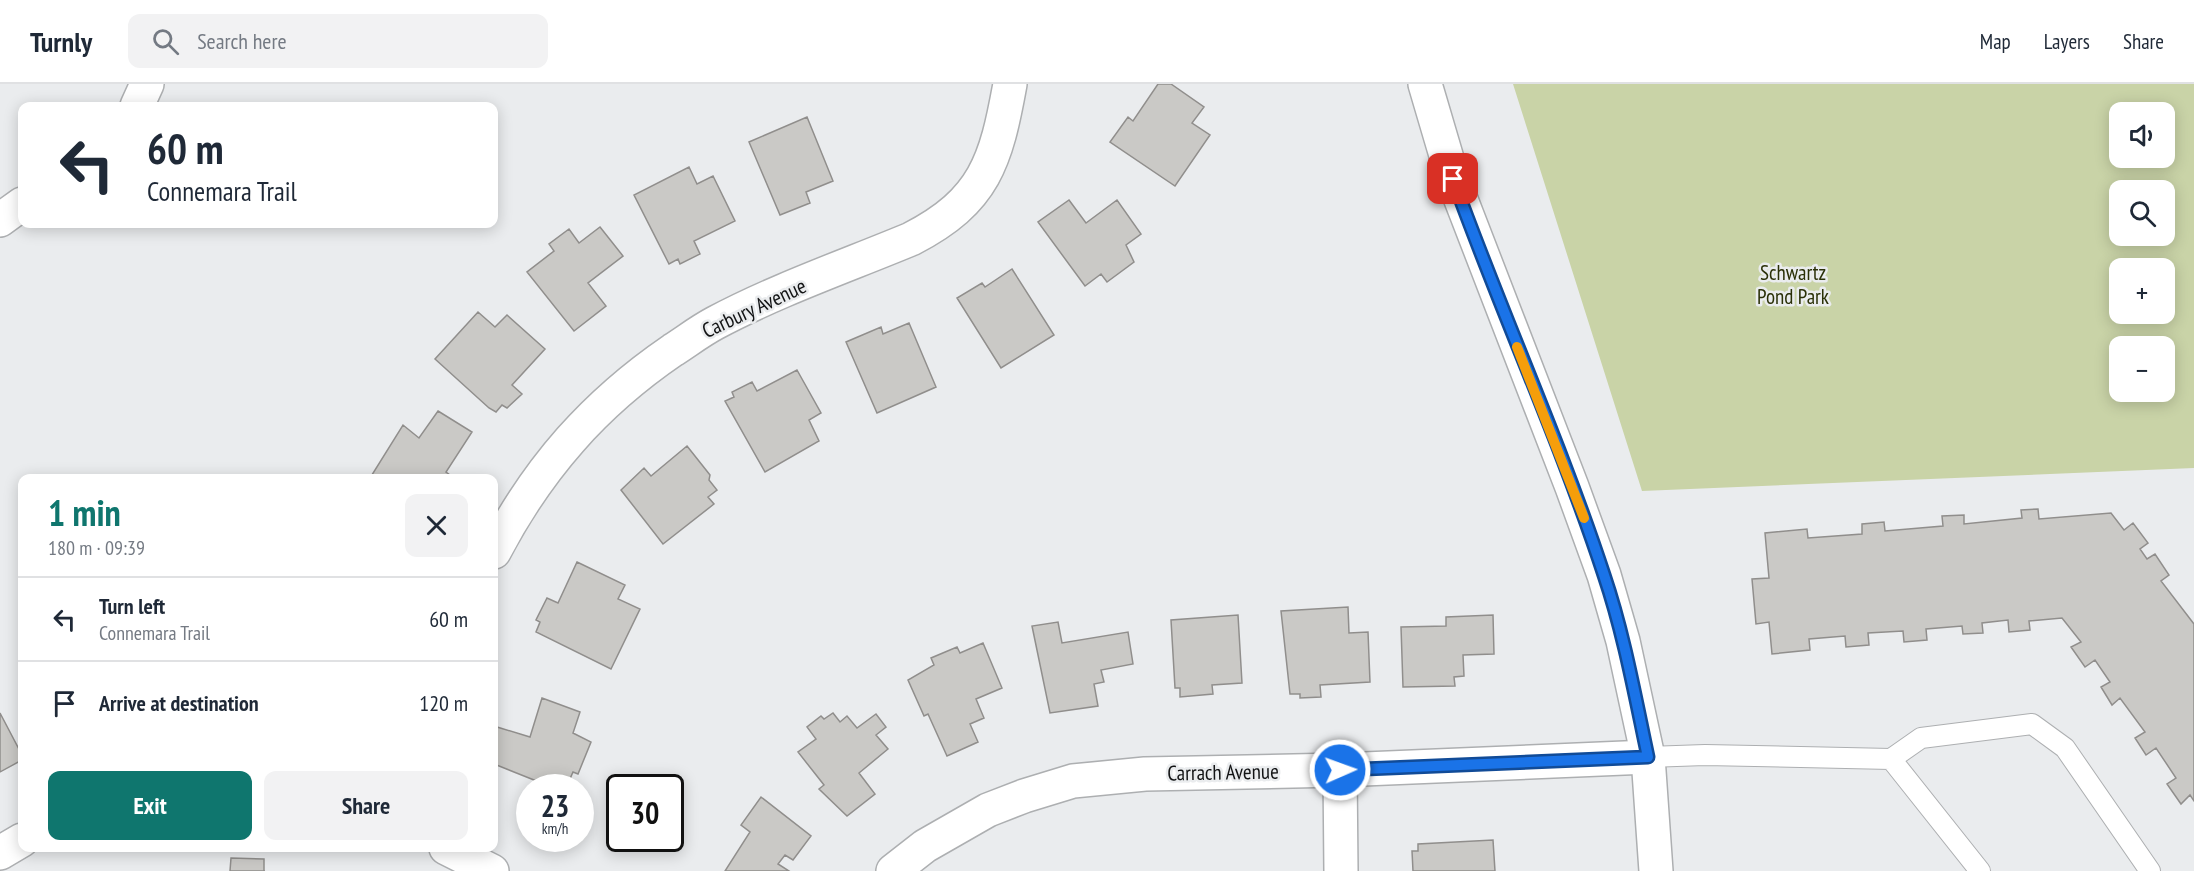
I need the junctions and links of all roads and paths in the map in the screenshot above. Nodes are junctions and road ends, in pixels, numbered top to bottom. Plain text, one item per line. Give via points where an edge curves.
1 (147, 84) edge
2 (1010, 84) edge
3 (1425, 84) edge
4 (139, 102) edge
5 (18, 207) edge
6 (0, 220) edge
7 (498, 545) edge
8 (1648, 757) junction
9 (1891, 759) junction
10 (1340, 770) junction
11 (18, 842) edge
12 (454, 852) edge
13 (0, 853) edge
14 (492, 871) edge
15 (893, 871) edge
16 (1341, 871) edge
17 (1656, 871) edge
18 (1980, 871) edge
19 (2150, 871) edge

1 - 4 street
2 - 7 street, Carbury Avenue via 995,150 985,175 954,212 911,239 712,324 645,370 590,417 558,452
3 - 8 street via 1456,189 1604,575
5 - 6 street
8 - 9 lane via 1705,754
8 - 10 street, Carrach Avenue
8 - 17 street
9 - 18 lane
9 - 19 lane via 1921,738 2032,724 2065,748
10 - 15 street, Carrach Avenue via 1145,774 1073,781 988,810 925,846
10 - 16 street
11 - 13 street
12 - 14 street

